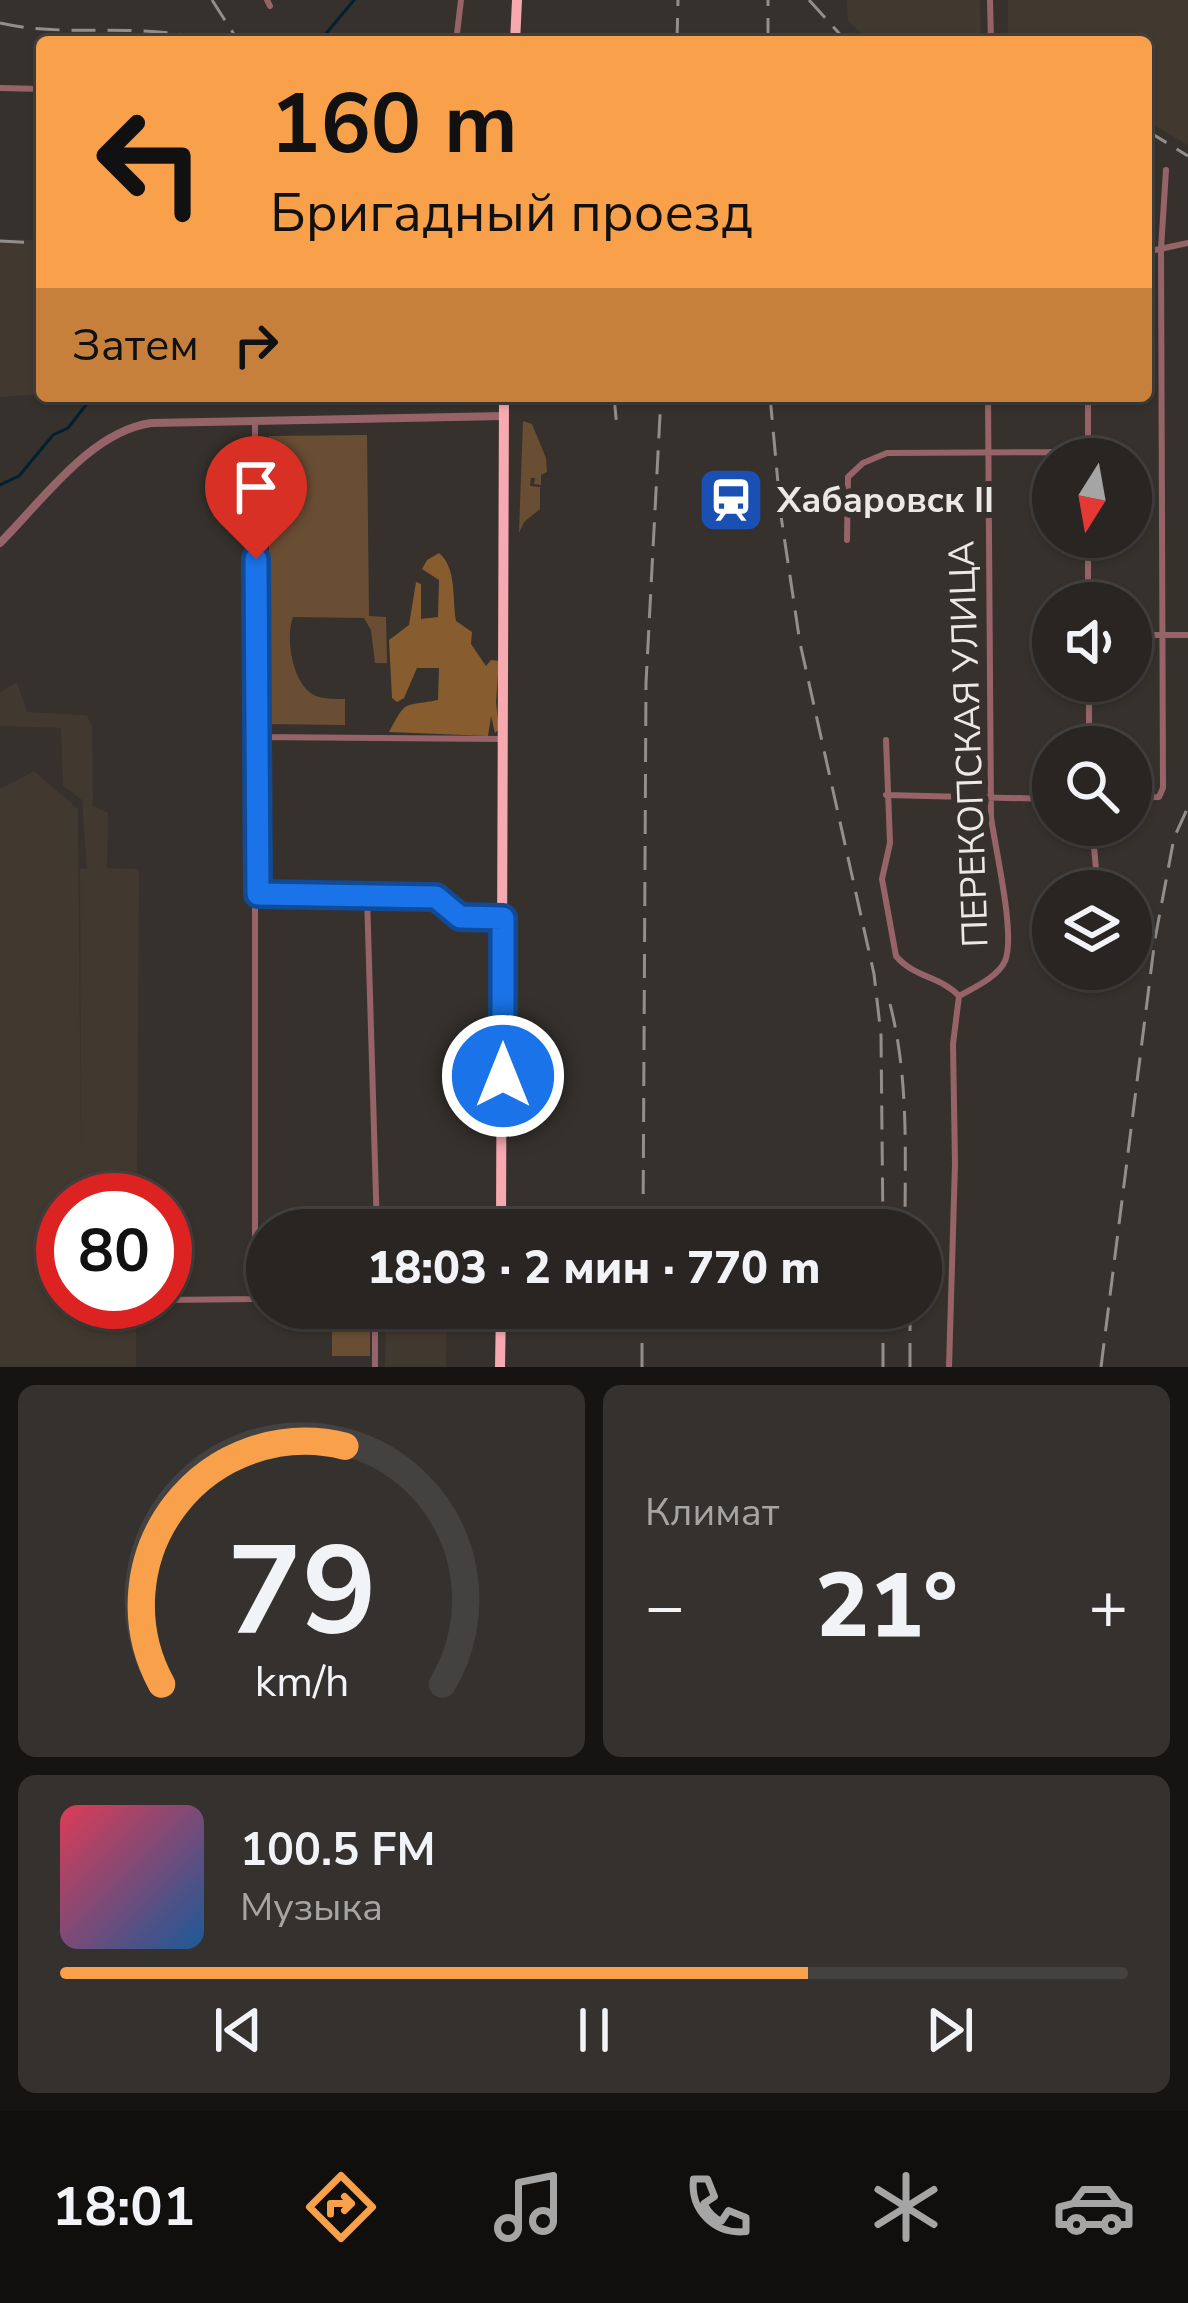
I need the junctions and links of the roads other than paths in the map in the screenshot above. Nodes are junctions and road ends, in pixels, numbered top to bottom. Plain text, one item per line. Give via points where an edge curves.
1 (460, 0) edge
2 (514, 0) edge
3 (990, 0) edge
4 (457, 36) edge
5 (512, 36) edge
6 (991, 36) edge
7 (0, 88) edge
8 (36, 89) edge
9 (1166, 170) dead end
10 (1188, 243) edge
11 (1161, 249) junction
12 (1152, 251) edge
13 (504, 402) edge
14 (988, 402) edge
15 (1088, 402) edge
16 (504, 416) junction
17 (255, 422) junction
18 (1088, 438) edge
19 (988, 451) junction
20 (1032, 453) edge
21 (847, 540) dead end
22 (0, 543) edge
23 (1188, 634) edge
24 (1152, 635) edge
25 (1162, 635) junction
26 (256, 737) junction
27 (505, 739) junction
28 (886, 740) dead end
29 (886, 794) junction
30 (1152, 796) edge
31 (991, 799) junction
32 (1032, 799) edge
33 (258, 894) junction
34 (368, 896) junction
35 (503, 918) junction
36 (959, 996) junction
37 (256, 1209) edge
38 (376, 1209) edge
39 (501, 1209) edge
40 (192, 1300) edge
41 (246, 1300) edge
42 (375, 1329) edge
43 (501, 1329) edge
44 (375, 1367) edge
45 (500, 1367) edge
46 (949, 1367) edge

1 - 4 street
2 - 5 highway
3 - 6 street
7 - 8 street
9 - 11 street
10 - 11 street
11 - 12 street
11 - 25 street
13 - 16 highway
14 - 19 street, ПЕРЕКОПСКАЯ УЛИЦА
15 - 18 street
16 - 17 street
16 - 27 highway
17 - 22 street via 124,428 100,442
17 - 26 street
19 - 20 street
19 - 21 street via 895,451 863,464 847,483
19 - 31 street, ПЕРЕКОПСКАЯ УЛИЦА
23 - 25 street
24 - 25 street
25 - 30 street via 1163,792
26 - 27 street
26 - 33 street
27 - 35 highway
28 - 29 street
29 - 31 street
29 - 36 street via 890,843 882,879 896,956
31 - 32 street
31 - 36 street, ПЕРЕКОПСКАЯ УЛИЦА via 1006,957
33 - 34 street
33 - 37 street
34 - 35 street via 436,897 460,917
34 - 38 street
35 - 39 highway
36 - 46 street
40 - 41 street
42 - 44 street
43 - 45 highway

